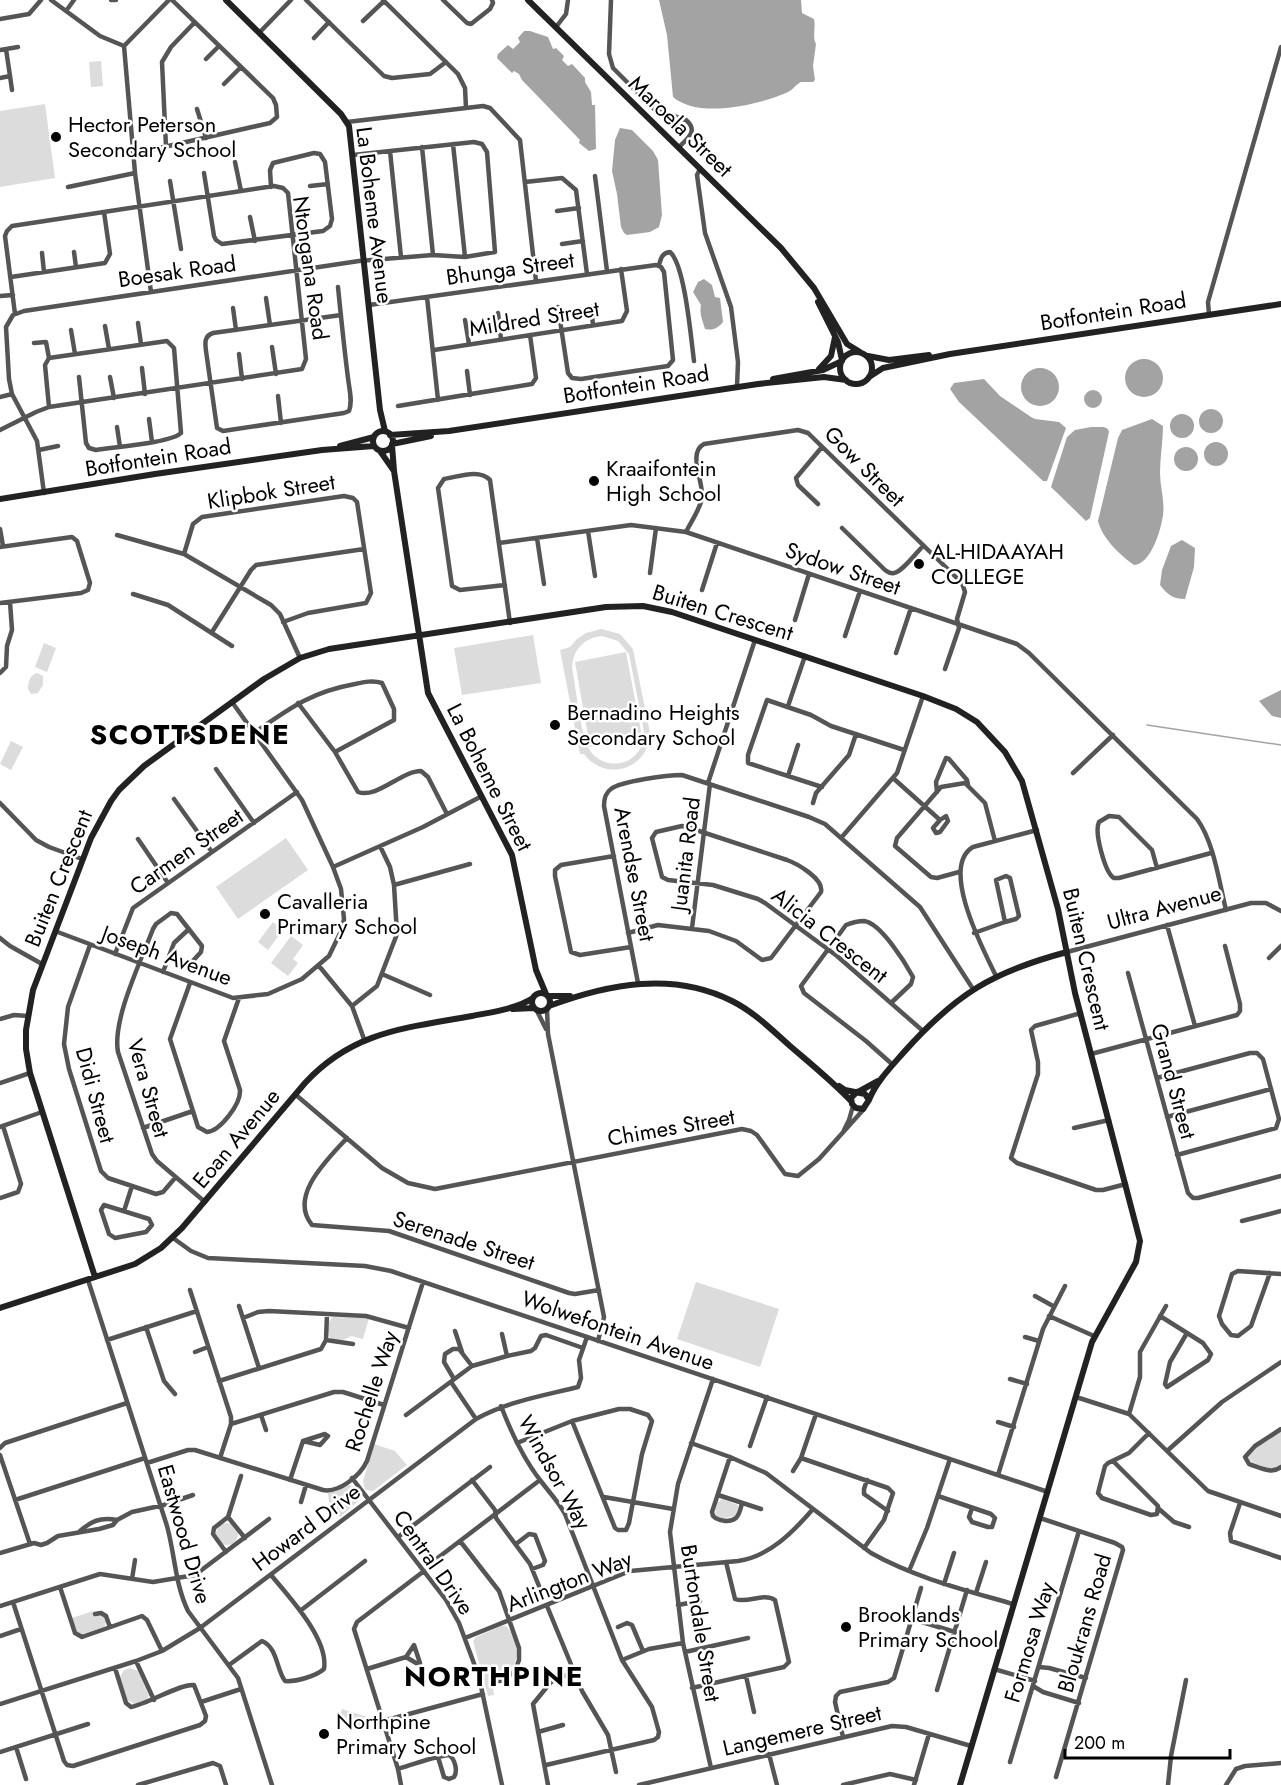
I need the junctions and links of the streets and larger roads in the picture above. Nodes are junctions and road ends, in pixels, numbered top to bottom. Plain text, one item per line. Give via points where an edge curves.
1 (41, 0) edge
2 (51, 0) edge
3 (74, 0) edge
4 (111, 0) edge
5 (116, 0) edge
6 (171, 0) edge
7 (226, 0) edge
8 (291, 0) edge
9 (306, 0) edge
10 (443, 0) edge
11 (492, 0) edge
12 (528, 0) edge
13 (568, 0) edge
14 (611, 0) edge
15 (385, 1) edge
16 (66, 11) junction
17 (0, 19) edge
18 (363, 21) dead end
19 (195, 22) junction
20 (329, 22) junction
21 (556, 27) junction
22 (259, 33) junction
23 (314, 38) dead end
24 (124, 46) junction
25 (219, 46) junction
26 (18, 47) dead end
27 (1281, 47) edge
28 (3, 49) edge
29 (206, 59) dead end
30 (446, 62) junction
31 (241, 67) junction
32 (10, 76) junction
33 (0, 78) edge
34 (224, 84) dead end
35 (12, 90) dead end
36 (466, 108) junction
37 (197, 109) dead end
38 (347, 122) junction
39 (206, 138) junction
40 (453, 144) junction
41 (166, 147) junction
42 (422, 147) junction
43 (678, 148) junction
44 (390, 151) junction
45 (133, 154) junction
46 (353, 155) junction
47 (236, 162) dead end
48 (700, 169) junction
49 (135, 173) junction
50 (204, 173) dead end
51 (595, 176) dead end
52 (170, 181) dead end
53 (525, 182) junction
54 (328, 184) junction
55 (310, 186) dead end
56 (68, 187) dead end
57 (272, 187) junction
58 (241, 191) junction
59 (207, 196) junction
60 (173, 201) junction
61 (139, 207) junction
62 (579, 208) junction
63 (557, 211) dead end
64 (104, 212) junction
65 (250, 217) dead end
66 (2, 226) dead end
67 (8, 229) junction
68 (293, 236) junction
69 (255, 241) junction
70 (583, 241) junction
71 (562, 244) dead end
72 (181, 249) dead end
73 (74, 252) dead end
74 (42, 253) dead end
75 (433, 255) junction
76 (401, 257) junction
77 (465, 257) junction
78 (8, 260) junction
79 (0, 261) edge
80 (364, 261) junction
81 (657, 265) junction
82 (76, 267) junction
83 (296, 270) junction
84 (621, 270) junction
85 (44, 272) junction
86 (607, 272) junction
87 (587, 274) junction
88 (11, 277) junction
89 (806, 280) junction
90 (536, 281) junction
91 (338, 287) dead end
92 (151, 292) junction
93 (13, 295) junction
94 (0, 296) edge
95 (427, 297) junction
96 (266, 298) dead end
97 (1281, 304) edge
98 (369, 305) junction
99 (558, 307) dead end
100 (591, 307) dead end
101 (233, 308) dead end
102 (498, 313) dead end
103 (15, 314) junction
104 (341, 315) junction
105 (1209, 315) junction
106 (302, 320) junction
107 (465, 320) dead end
108 (138, 323) dead end
109 (270, 325) junction
110 (593, 325) junction
111 (105, 326) dead end
112 (71, 330) dead end
113 (236, 330) junction
114 (2, 331) edge
115 (562, 331) junction
116 (530, 335) junction
117 (835, 336) junction
118 (501, 339) junction
119 (34, 343) dead end
120 (141, 344) junction
121 (469, 344) junction
122 (272, 347) dead end
123 (109, 349) junction
124 (434, 350) junction
125 (75, 354) junction
126 (239, 354) dead end
127 (862, 354) junction
128 (950, 354) junction
129 (49, 358) junction
130 (694, 361) dead end
131 (842, 361) junction
132 (8, 365) junction
133 (0, 366) edge
134 (142, 368) dead end
135 (467, 371) dead end
136 (816, 371) junction
137 (276, 374) junction
138 (79, 377) dead end
139 (110, 377) dead end
140 (869, 377) junction
141 (243, 379) junction
142 (846, 380) junction
143 (210, 384) junction
144 (758, 384) junction
145 (737, 387) junction
146 (178, 388) junction
147 (12, 394) junction
148 (145, 394) junction
149 (470, 395) junction
150 (0, 396) edge
151 (278, 396) dead end
152 (114, 398) junction
153 (438, 400) junction
154 (81, 404) junction
155 (398, 406) dead end
156 (49, 408) junction
157 (380, 412) junction
158 (25, 418) junction
159 (149, 419) dead end
160 (281, 423) junction
161 (117, 427) dead end
162 (0, 430) edge
163 (449, 431) junction
164 (388, 433) junction
165 (375, 435) junction
166 (152, 442) junction
167 (392, 444) junction
168 (58, 446) dead end
169 (120, 447) junction
170 (822, 447) junction
171 (377, 448) junction
172 (39, 450) junction
173 (322, 450) junction
174 (394, 471) junction
175 (44, 493) junction
176 (0, 499) edge
177 (818, 504) dead end
178 (656, 528) junction
179 (842, 528) dead end
180 (0, 529) edge
181 (588, 531) junction
182 (686, 532) junction
183 (117, 535) dead end
184 (537, 538) junction
185 (499, 543) junction
186 (717, 543) junction
187 (923, 546) junction
188 (1, 547) edge
189 (364, 549) junction
190 (184, 554) junction
191 (650, 573) dead end
192 (809, 574) junction
193 (595, 576) dead end
194 (544, 584) dead end
195 (505, 585) junction
196 (240, 587) junction
197 (702, 590) dead end
198 (860, 591) junction
199 (133, 594) dead end
200 (10, 602) junction
201 (0, 603) edge
202 (910, 608) junction
203 (795, 620) dead end
204 (283, 622) junction
205 (510, 623) junction
206 (958, 624) junction
207 (212, 632) junction
208 (418, 636) junction
209 (845, 636) dead end
210 (755, 640) junction
211 (232, 646) dead end
212 (896, 653) dead end
213 (806, 656) junction
214 (300, 658) junction
215 (945, 669) dead end
216 (0, 673) edge
217 (923, 696) junction
218 (232, 702) junction
219 (298, 703) junction
220 (788, 706) junction
221 (254, 733) junction
222 (856, 734) junction
223 (1113, 735) junction
224 (798, 745) dead end
225 (904, 750) junction
226 (335, 752) junction
227 (216, 769) dead end
228 (1073, 773) dead end
229 (788, 776) junction
230 (893, 778) junction
231 (709, 783) junction
232 (968, 785) junction
233 (822, 787) junction
234 (297, 792) junction
235 (937, 792) junction
236 (482, 796) junction
237 (174, 799) dead end
238 (0, 803) edge
239 (813, 803) dead end
240 (925, 806) junction
241 (447, 814) junction
242 (940, 819) dead end
243 (254, 823) junction
244 (1037, 830) junction
245 (704, 832) junction
246 (841, 838) junction
247 (138, 839) dead end
248 (995, 841) junction
249 (380, 846) junction
250 (212, 852) junction
251 (1212, 853) junction
252 (614, 856) junction
253 (82, 859) junction
254 (470, 864) dead end
255 (333, 867) junction
256 (1157, 867) junction
257 (959, 872) junction
258 (168, 883) junction
259 (698, 884) junction
260 (394, 885) junction
261 (1226, 910) junction
262 (1281, 912) edge
263 (1005, 922) junction
264 (796, 925) junction
265 (1167, 925) junction
266 (692, 928) junction
267 (189, 929) junction
268 (55, 931) junction
269 (628, 933) junction
270 (975, 933) junction
271 (0, 938) edge
272 (90, 945) junction
273 (1225, 946) dead end
274 (1281, 946) edge
275 (632, 948) junction
276 (828, 949) junction
277 (1066, 952) junction
278 (115, 954) junction
279 (1269, 958) dead end
280 (191, 963) dead end
281 (42, 964) junction
282 (140, 964) junction
283 (319, 966) junction
284 (536, 970) junction
285 (162, 972) junction
286 (1128, 973) dead end
287 (382, 974) junction
288 (996, 976) junction
289 (190, 983) junction
290 (638, 983) junction
291 (973, 989) junction
292 (430, 995) dead end
293 (547, 995) junction
294 (574, 996) junction
295 (534, 997) junction
296 (239, 998) junction
297 (891, 1003) junction
298 (352, 1006) junction
299 (548, 1007) junction
300 (506, 1009) junction
301 (535, 1009) junction
302 (1080, 1013) junction
303 (28, 1016) junction
304 (0, 1019) edge
305 (1195, 1026) junction
306 (923, 1031) junction
307 (548, 1034) junction
308 (364, 1039) junction
309 (1146, 1040) junction
310 (1091, 1054) junction
311 (893, 1065) junction
312 (30, 1073) junction
313 (883, 1077) junction
314 (1156, 1078) junction
315 (830, 1081) junction
316 (0, 1083) edge
317 (1271, 1089) junction
318 (858, 1092) junction
319 (296, 1095) junction
320 (867, 1103) junction
321 (852, 1104) junction
322 (42, 1112) junction
323 (193, 1112) junction
324 (1167, 1117) junction
325 (1109, 1120) junction
326 (2, 1126) edge
327 (142, 1128) junction
328 (1074, 1128) dead end
329 (843, 1132) junction
330 (347, 1138) junction
331 (1177, 1155) junction
332 (573, 1161) junction
333 (1281, 1176) edge
334 (175, 1178) junction
335 (1126, 1184) junction
336 (132, 1186) junction
337 (0, 1198) edge
338 (205, 1202) junction
339 (1281, 1210) edge
340 (124, 1211) junction
341 (1242, 1221) dead end
342 (173, 1238) junction
343 (1270, 1273) junction
344 (1281, 1274) edge
345 (96, 1277) junction
346 (88, 1280) junction
347 (423, 1282) junction
348 (1065, 1286) dead end
349 (190, 1290) dead end
350 (599, 1290) junction
351 (1035, 1296) dead end
352 (239, 1305) dead end
353 (1053, 1306) junction
354 (1166, 1306) dead end
355 (0, 1308) edge
356 (197, 1311) junction
357 (327, 1314) junction
358 (1049, 1316) junction
359 (1160, 1316) junction
360 (243, 1318) junction
361 (146, 1328) junction
362 (409, 1328) junction
363 (455, 1331) dead end
364 (1187, 1333) junction
365 (502, 1334) dead end
366 (1094, 1336) junction
367 (587, 1337) junction
368 (1025, 1337) dead end
369 (107, 1340) junction
370 (326, 1340) junction
371 (598, 1341) junction
372 (1039, 1341) junction
373 (353, 1344) dead end
374 (208, 1347) junction
375 (583, 1348) junction
376 (195, 1352) dead end
377 (462, 1352) junction
378 (507, 1356) junction
379 (1281, 1362) edge
380 (472, 1366) junction
381 (259, 1368) junction
382 (713, 1379) junction
383 (1010, 1379) dead end
384 (452, 1380) junction
385 (219, 1381) junction
386 (1026, 1384) junction
387 (175, 1394) dead end
388 (1076, 1397) junction
389 (767, 1398) junction
390 (127, 1403) junction
391 (384, 1404) junction
392 (501, 1406) junction
393 (816, 1414) junction
394 (1129, 1414) junction
395 (261, 1415) junction
396 (406, 1415) dead end
397 (476, 1419) junction
398 (572, 1421) junction
399 (998, 1422) dead end
400 (231, 1424) junction
401 (1014, 1427) junction
402 (1281, 1429) edge
403 (266, 1430) dead end
404 (1149, 1433) junction
405 (303, 1441) junction
406 (517, 1443) junction
407 (691, 1443) junction
408 (750, 1446) dead end
409 (0, 1448) edge
410 (1167, 1451) junction
411 (0, 1455) edge
412 (730, 1456) junction
413 (220, 1458) junction
414 (801, 1458) junction
415 (950, 1459) junction
416 (146, 1460) junction
417 (1113, 1461) junction
418 (490, 1467) dead end
419 (1281, 1467) edge
420 (793, 1471) dead end
421 (998, 1475) junction
422 (241, 1476) dead end
423 (352, 1478) junction
424 (290, 1480) junction
425 (472, 1480) junction
426 (540, 1480) junction
427 (867, 1480) junction
428 (306, 1485) junction
429 (1048, 1492) junction
430 (193, 1495) dead end
431 (718, 1495) junction
432 (938, 1496) junction
433 (604, 1497) junction
434 (15, 1500) junction
435 (369, 1500) junction
436 (301, 1502) dead end
437 (633, 1502) junction
438 (742, 1503) junction
439 (1240, 1503) junction
440 (160, 1505) junction
441 (972, 1508) junction
442 (673, 1509) junction
443 (761, 1509) dead end
444 (813, 1509) junction
445 (1159, 1509) junction
446 (888, 1511) junction
447 (495, 1514) junction
448 (1281, 1516) edge
449 (228, 1517) junction
450 (1040, 1518) junction
451 (269, 1519) dead end
452 (96, 1520) junction
453 (117, 1520) junction
454 (1189, 1527) dead end
455 (99, 1529) junction
456 (1079, 1531) junction
457 (79, 1532) junction
458 (398, 1537) junction
459 (245, 1538) junction
460 (460, 1541) junction
461 (30, 1544) junction
462 (516, 1544) junction
463 (864, 1548) junction
464 (226, 1552) junction
465 (0, 1553) edge
466 (954, 1553) dead end
467 (1281, 1558) edge
468 (135, 1560) dead end
469 (435, 1560) dead end
470 (365, 1562) dead end
471 (726, 1562) junction
472 (986, 1562) dead end
473 (673, 1567) junction
474 (532, 1569) junction
475 (424, 1571) junction
476 (909, 1571) junction
477 (272, 1575) junction
478 (177, 1578) junction
479 (132, 1579) junction
480 (944, 1584) junction
481 (539, 1586) dead end
482 (60, 1587) junction
483 (594, 1587) junction
484 (921, 1588) dead end
485 (968, 1590) junction
486 (976, 1593) junction
487 (700, 1601) dead end
488 (13, 1602) junction
489 (1013, 1604) junction
490 (678, 1605) junction
491 (0, 1606) edge
492 (547, 1606) junction
493 (300, 1611) junction
494 (95, 1614) dead end
495 (912, 1619) junction
496 (509, 1621) junction
497 (110, 1627) junction
498 (618, 1627) dead end
499 (200, 1628) junction
500 (21, 1629) junction
501 (955, 1632) junction
502 (0, 1636) edge
503 (465, 1638) junction
504 (748, 1638) dead end
505 (683, 1643) junction
506 (162, 1651) junction
507 (643, 1651) junction
508 (685, 1652) junction
509 (406, 1657) dead end
510 (622, 1660) junction
511 (136, 1661) junction
512 (229, 1665) junction
513 (1039, 1667) junction
514 (115, 1668) junction
515 (366, 1669) junction
516 (994, 1669) junction
517 (573, 1672) junction
518 (746, 1676) junction
519 (1086, 1678) junction
520 (1186, 1680) dead end
521 (494, 1682) dead end
522 (1034, 1683) junction
523 (692, 1688) junction
524 (241, 1689) junction
525 (937, 1690) dead end
526 (42, 1692) junction
527 (483, 1694) junction
528 (154, 1700) junction
529 (201, 1702) junction
530 (1079, 1703) junction
531 (0, 1704) edge
532 (754, 1712) dead end
533 (383, 1721) junction
534 (88, 1724) dead end
535 (563, 1725) dead end
536 (538, 1732) junction
537 (929, 1734) junction
538 (55, 1735) junction
539 (843, 1737) junction
540 (971, 1746) junction
541 (16, 1747) junction
542 (611, 1750) junction
543 (0, 1752) edge
544 (769, 1754) junction
545 (438, 1757) junction
546 (1010, 1762) dead end
547 (1281, 1763) edge
548 (546, 1766) junction
549 (711, 1768) junction
550 (398, 1769) junction
551 (616, 1772) dead end
552 (877, 1777) junction
553 (1056, 1777) dead end
554 (26, 1779) dead end
555 (915, 1782) edge
556 (138, 1785) edge
557 (226, 1785) edge
558 (272, 1785) edge
559 (401, 1785) edge
560 (502, 1785) edge
561 (548, 1785) edge
562 (639, 1785) edge
563 (777, 1785) edge
564 (843, 1785) edge
565 (879, 1785) edge
566 (960, 1785) edge
567 (1168, 1785) edge
568 (1226, 1785) edge

1 - 17 street via 28,15
2 - 16 street
3 - 16 street
4 - 5 street
6 - 19 street
6 - 24 street
7 - 22 street, La Boheme Avenue
8 - 22 street
9 - 20 street
10 - 11 street via 471,24 490,9
12 - 21 street, Maroela Street
13 - 21 street via 566,14
14 - 43 street via 610,64 655,110 690,124 691,134
15 - 18 street
15 - 30 street
16 - 24 street via 104,38
19 - 25 street
19 - 41 street via 171,47 161,65
20 - 23 street
20 - 30 street via 384,76 430,74
21 - 43 street, Maroela Street
22 - 38 street, La Boheme Avenue
24 - 45 street
25 - 29 street
25 - 31 street
26 - 28 street
27 - 105 street via 1208,302
28 - 32 street
30 - 36 street via 463,83
31 - 34 street
31 - 39 street via 273,98 275,119
32 - 33 street
32 - 35 street
36 - 38 street
36 - 53 street via 490,108 519,136
37 - 39 street
38 - 46 street, La Boheme Avenue
39 - 41 street
40 - 42 street
40 - 77 street
40 - 77 street, Boesak Road via 477,142 487,152 496,251
41 - 45 street
42 - 44 street
42 - 75 street
43 - 48 street, Maroela Street
44 - 46 street
44 - 76 street
45 - 49 street
46 - 80 street, La Boheme Avenue
47 - 58 street
48 - 89 street, Maroela Street via 781,248
48 - 145 street via 697,175 705,233 731,306
49 - 56 street
49 - 61 street
50 - 59 street
51 - 86 street
52 - 60 street
53 - 62 street via 564,178 576,190
53 - 90 street
54 - 55 street
54 - 57 street via 325,159 314,153 273,163
54 - 68 street via 330,226 323,231
57 - 58 street, Ntongana Road
57 - 68 street, Ntongana Road via 280,186 288,193
58 - 59 street, Ntongana Road
59 - 60 street, Ntongana Road
59 - 69 street via 216,240 222,244
60 - 61 street, Ntongana Road
60 - 72 street
61 - 64 street, Ntongana Road
61 - 92 street
62 - 63 street
62 - 70 street
64 - 67 street, Ntongana Road
64 - 82 street via 108,259 102,264
65 - 69 street
66 - 67 street
67 - 78 street
68 - 69 street
68 - 83 street, Ntongana Road
70 - 71 street
70 - 87 street
73 - 82 street
74 - 85 street
75 - 76 street, Boesak Road
75 - 77 street, Boesak Road
76 - 80 street, Boesak Road
78 - 79 street
78 - 88 street
80 - 83 street, Boesak Road
80 - 98 street, La Boheme Avenue
81 - 84 street, Bhunga Street
81 - 115 street via 664,272 674,360 668,366 572,378
81 - 130 street, Bhunga Street via 666,253 674,256 684,287
82 - 85 street
83 - 92 street, Boesak Road
83 - 106 street, Ntongana Road
84 - 86 street, Bhunga Street
84 - 110 street, Mildred Street via 625,318
85 - 88 street
86 - 87 street, Bhunga Street
87 - 90 street, Bhunga Street
88 - 93 street
89 - 117 street, Maroela Street
89 - 127 street, Maroela Street via 847,344
90 - 95 street, Bhunga Street
91 - 104 street
92 - 103 street, Boesak Road
93 - 94 street
93 - 103 street
95 - 98 street, Bhunga Street
95 - 124 street
96 - 109 street
97 - 105 street, Botfontein Road
98 - 157 street, La Boheme Avenue
99 - 115 street
100 - 110 street
101 - 113 street
102 - 118 street
103 - 114 street
104 - 106 street
104 - 160 street via 350,409
105 - 128 street, Botfontein Road
106 - 109 street
106 - 137 street, Ntongana Road via 305,365
107 - 121 street
108 - 120 street
109 - 113 street
110 - 115 street, Mildred Street
111 - 123 street
112 - 125 street
113 - 143 street via 206,338
114 - 132 street
115 - 116 street, Mildred Street
116 - 118 street, Mildred Street
116 - 149 street via 534,381 528,386
117 - 131 street, Maroela Street
117 - 136 street via 831,356
118 - 121 street, Mildred Street
119 - 129 street via 46,342
120 - 123 street
120 - 146 street via 165,340 172,344
121 - 124 street, Mildred Street
122 - 137 street
123 - 125 street
124 - 153 street
125 - 129 street
126 - 141 street
127 - 128 street, Botfontein Road via 889,360
127 - 131 street via 849,354
127 - 140 street via 870,360
128 - 140 street, Botfontein Road via 883,368
129 - 156 street via 45,367
131 - 136 street, Botfontein Road
131 - 142 street via 841,374
132 - 133 street
132 - 147 street
134 - 148 street
135 - 149 street
136 - 144 street, Botfontein Road
137 - 141 street, Ntongana Road
138 - 154 street
139 - 152 street
140 - 142 street via 858,384
141 - 143 street, Ntongana Road
142 - 144 street, Botfontein Road via 824,376
143 - 146 street, Ntongana Road
143 - 160 street via 219,430
144 - 145 street, Botfontein Road
145 - 163 street, Botfontein Road
146 - 148 street, Ntongana Road
146 - 166 street via 181,433
147 - 150 street
147 - 158 street
148 - 152 street, Ntongana Road
149 - 153 street
151 - 160 street
152 - 154 street, Ntongana Road
153 - 155 street
154 - 156 street, Ntongana Road
154 - 169 street via 89,448
156 - 158 street, Ntongana Road
157 - 164 street, La Boheme Avenue
157 - 165 street, La Boheme Avenue
158 - 162 street, Ntongana Road
158 - 172 street
159 - 166 street
161 - 169 street
163 - 164 street, Botfontein Road
163 - 167 street, Botfontein Road
164 - 165 street, Botfontein Road
164 - 167 street, La Boheme Avenue
165 - 171 street, La Boheme Avenue
165 - 173 street, Botfontein Road
166 - 169 street
167 - 171 street, Botfontein Road via 387,450
167 - 174 street
168 - 172 street
170 - 177 street via 795,478
170 - 182 street, Gow Street via 808,433 798,430 702,445 696,455 702,498
170 - 187 street, Gow Street
171 - 173 street, Botfontein Road
171 - 174 street
172 - 175 street
173 - 175 street, Botfontein Road
174 - 208 street
175 - 176 street, Botfontein Road
178 - 181 street, Sydow Street via 631,525
178 - 182 street, Sydow Street
178 - 191 street
179 - 187 street via 891,573 900,570
180 - 188 street
181 - 184 street, Sydow Street
181 - 193 street
182 - 186 street, Sydow Street
183 - 190 street
184 - 185 street, Sydow Street
184 - 194 street
185 - 195 street
185 - 195 street via 490,480 473,474 444,479 438,494 452,586 460,590
186 - 192 street, Sydow Street
186 - 197 street
187 - 206 street, Gow Street via 963,586
188 - 200 street via 72,537 77,541 90,583 81,594
189 - 190 street, Klipbok Street via 357,502 344,496 198,518
189 - 196 street via 256,565
189 - 204 street, Klipbok Street via 371,593 366,603 308,613
190 - 196 street
192 - 198 street, Sydow Street
192 - 203 street
195 - 205 street
196 - 204 street via 276,609
196 - 207 street
198 - 202 street, Sydow Street
198 - 209 street
199 - 207 street via 168,604
200 - 201 street
200 - 216 street via 12,630 6,665
202 - 206 street, Sydow Street
202 - 212 street
204 - 214 street
205 - 208 street, Buiten Crescent
205 - 210 street, Buiten Crescent via 606,607 643,606
206 - 215 street
206 - 223 street, Sydow Street via 1021,647
207 - 211 street
208 - 214 street, Buiten Crescent via 329,649
208 - 236 street, La Boheme Street via 428,693
210 - 213 street, Buiten Crescent
210 - 231 street, Juanita Road
213 - 217 street, Buiten Crescent
213 - 220 street
214 - 218 street, Buiten Crescent
217 - 225 street
217 - 244 street, Buiten Crescent via 956,709 992,736 1022,781
218 - 221 street, Joseph Avenue
218 - 253 street, Buiten Crescent via 144,766 119,790 96,824
219 - 221 street
219 - 226 street
219 - 226 street via 346,686 378,681 385,685 394,720
220 - 222 street
220 - 229 street via 767,700 747,760 750,765
221 - 234 street, Joseph Avenue
222 - 225 street
222 - 233 street via 849,755
223 - 228 street
223 - 251 street, Sydow Street via 1197,819
224 - 229 street
225 - 230 street
226 - 241 street via 362,794 421,771
227 - 243 street
229 - 233 street
230 - 240 street
230 - 246 street
231 - 245 street, Juanita Road
231 - 246 street, Arendse Street via 813,819
231 - 252 street, Arendse Street via 673,775 609,790 603,806
232 - 235 street via 944,786
232 - 235 street via 968,780 946,758 936,782
232 - 248 street via 984,801
233 - 239 street
234 - 243 street, Carmen Street
234 - 255 street, Joseph Avenue
235 - 240 street
236 - 241 street
236 - 284 street, La Boheme Street via 514,864
237 - 250 street
238 - 253 street via 36,840
240 - 242 street
240 - 257 street via 897,838 896,848 931,877
241 - 249 street
243 - 250 street, Carmen Street
244 - 248 street
244 - 277 street, Buiten Crescent
245 - 259 street, Juanita Road
245 - 259 street, Alicia Crescent via 682,826 656,832 652,838 662,877
245 - 264 street via 795,863 820,884 821,892
246 - 291 street, Arendse Street via 920,907
247 - 258 street
248 - 257 street via 968,850
249 - 255 street
249 - 260 street
250 - 258 street, Carmen Street
251 - 256 street
251 - 261 street, Sydow Street
252 - 269 street, Arendse Street
252 - 275 street via 561,865 555,876 571,952 580,955
253 - 268 street, Buiten Crescent
254 - 260 street
255 - 283 street, Joseph Avenue via 342,896 343,926 329,956
256 - 256 street via 1119,878 1110,876 1096,830 1099,822 1109,816 1119,817 1152,850
257 - 270 street
258 - 278 street, Carmen Street via 132,910
259 - 264 street, Alicia Crescent via 758,899
259 - 266 street, Juanita Road
260 - 287 street via 398,930
261 - 262 street, Ultra Avenue via 1261,902
261 - 265 street, Ultra Avenue
263 - 263 street via 996,880 1008,876 1019,916
263 - 270 street
264 - 266 street via 765,961 728,937
264 - 276 street, Alicia Crescent
265 - 277 street, Ultra Avenue
265 - 305 street
266 - 269 street via 658,925
267 - 280 street via 203,949
267 - 282 street, Vera Street via 177,914 171,913 155,926
267 - 285 street via 174,943
268 - 272 street, Joseph Avenue
268 - 281 street, Buiten Crescent
269 - 275 street, Arendse Street
270 - 288 street
271 - 281 street
272 - 278 street, Joseph Avenue
272 - 336 street, Didi Street via 66,1016 67,1061 100,1171
273 - 305 street via 1240,1011
274 - 279 street
275 - 290 street, Arendse Street
276 - 297 street, Alicia Crescent
276 - 297 street via 848,924 867,922 884,935 913,977
276 - 311 street via 802,984 802,991
277 - 288 street, Ultra Avenue
277 - 302 street, Buiten Crescent
278 - 282 street, Joseph Avenue
281 - 303 street, Buiten Crescent
282 - 285 street, Joseph Avenue
282 - 327 street, Vera Street via 116,1035
283 - 296 street, Joseph Avenue via 302,979 268,994
283 - 298 street
284 - 293 street, La Boheme Street
284 - 295 street, La Boheme Street
285 - 289 street, Joseph Avenue
286 - 309 street, Grand Street
287 - 292 street
287 - 298 street via 375,988
288 - 291 street, Ultra Avenue
289 - 296 street, Joseph Avenue
289 - 323 street via 170,1040
290 - 294 street
290 - 315 street via 692,986 733,1001
291 - 306 street, Ultra Avenue
293 - 294 street
293 - 295 street via 540,993
293 - 299 street
294 - 299 street
295 - 300 street, Eoan Avenue
295 - 301 street
296 - 323 street via 224,1041 240,1090 239,1101 212,1132 200,1129
297 - 306 street, Alicia Crescent
298 - 308 street
299 - 301 street via 543,1011
299 - 307 street
300 - 301 street, Eoan Avenue
300 - 308 street, Eoan Avenue
301 - 307 street
302 - 310 street, Buiten Crescent
302 - 335 street via 1031,1030 1038,1074 1011,1158 1096,1190
303 - 304 street
303 - 312 street, Buiten Crescent via 26,1049
305 - 309 street
306 - 311 street, Ultra Avenue
307 - 332 street
308 - 319 street, Eoan Avenue via 327,1062
309 - 310 street
309 - 314 street, Grand Street
310 - 325 street, Buiten Crescent
311 - 313 street, Ultra Avenue
312 - 316 street
312 - 322 street, Buiten Crescent
313 - 318 street, Ultra Avenue
313 - 320 street, Ultra Avenue
314 - 317 street via 1255,1052 1263,1059
314 - 324 street, Grand Street
315 - 318 street
315 - 321 street
317 - 324 street
317 - 331 street via 1279,1119 1274,1129
318 - 320 street via 865,1094
318 - 321 street via 853,1094
319 - 330 street
319 - 338 street, Eoan Avenue
320 - 321 street via 859,1109
320 - 329 street, Chimes Street
321 - 329 street, Chimes Street
322 - 326 street
322 - 345 street, Buiten Crescent
323 - 327 street
324 - 331 street, Grand Street
325 - 328 street
325 - 335 street, Buiten Crescent
326 - 337 street via 21,1184 18,1192
327 - 334 street, Vera Street via 153,1157
329 - 332 street, Chimes Street via 804,1173 794,1177 785,1174 754,1132 742,1129
330 - 332 street via 401,1180 435,1189
330 - 350 street, Serenade Street via 313,1178 304,1205 312,1225 382,1229 569,1293
331 - 333 street, Grand Street via 1187,1191 1198,1198
332 - 350 street
334 - 336 street, Didi Street via 158,1194
334 - 338 street, Vera Street
335 - 366 street, Buiten Crescent via 1139,1231 1139,1252
336 - 340 street
338 - 342 street, Eoan Avenue
339 - 341 street
340 - 340 street via 150,1220 153,1224 146,1232 113,1238 102,1208 106,1205
342 - 345 street, Eoan Avenue via 141,1262
342 - 347 street, Wolwefontein Avenue via 208,1258 373,1267
343 - 343 street via 1238,1271 1231,1275 1220,1316 1231,1335 1238,1336 1251,1326
343 - 344 street
345 - 346 street, Eoan Avenue
346 - 355 street, Eoan Avenue
346 - 369 street, Eastwood Drive
347 - 362 street, Rochelle Way
347 - 367 street, Wolwefontein Avenue
348 - 353 street
349 - 356 street
350 - 371 street via 604,1317
351 - 353 street
352 - 360 street
353 - 358 street
354 - 359 street
356 - 361 street
356 - 374 street
357 - 360 street via 262,1311
357 - 362 street via 366,1316
357 - 370 street
358 - 366 street
358 - 372 street
359 - 364 street
359 - 394 street via 1140,1352 1140,1377
360 - 381 street
361 - 369 street
361 - 387 street via 164,1381
362 - 391 street, Rochelle Way
363 - 377 street
364 - 364 street via 1203,1343 1210,1356 1167,1387 1170,1362
365 - 378 street
366 - 388 street, Buiten Crescent
367 - 371 street, Wolwefontein Avenue
367 - 375 street, Howard Drive
368 - 372 street
369 - 390 street, Eastwood Drive
370 - 373 street
370 - 381 street via 321,1349
371 - 382 street, Wolwefontein Avenue
372 - 386 street
374 - 376 street
374 - 385 street
375 - 378 street via 543,1335 533,1351
375 - 392 street, Howard Drive via 578,1387
377 - 380 street
377 - 384 street via 453,1349 443,1356
378 - 380 street
379 - 410 street via 1222,1402
380 - 384 street
381 - 385 street
382 - 389 street, Wolwefontein Avenue
382 - 407 street, Burtondale Street
383 - 386 street
384 - 396 street
384 - 397 street
385 - 400 street
386 - 401 street
388 - 394 street
388 - 429 street, Buiten Crescent
389 - 393 street, Wolwefontein Avenue
389 - 408 street
390 - 409 street via 5,1443
390 - 416 street, Eastwood Drive
391 - 395 street via 334,1392
391 - 423 street, Rochelle Way via 364,1468
392 - 397 street, Howard Drive
392 - 406 street, Windsor Way
393 - 414 street
393 - 415 street, Wolwefontein Avenue
394 - 404 street
395 - 400 street
395 - 403 street
397 - 435 street, Howard Drive
398 - 406 street
398 - 433 street
398 - 437 street via 625,1409 651,1417
399 - 401 street
400 - 413 street
401 - 421 street
402 - 419 street via 1245,1457 1249,1464 1272,1471
404 - 410 street
404 - 417 street via 1131,1452
405 - 405 street via 325,1434 328,1436 320,1445
405 - 424 street
406 - 426 street, Windsor Way
407 - 412 street
407 - 442 street, Burtondale Street
410 - 439 street via 1208,1491
411 - 434 street
412 - 431 street
412 - 444 street via 773,1477
413 - 416 street via 192,1450
413 - 424 street
414 - 420 street
414 - 427 street
415 - 421 street, Wolwefontein Avenue
415 - 432 street
416 - 434 street
416 - 440 street, Eastwood Drive
417 - 445 street
417 - 445 street via 1104,1467 1100,1496 1152,1515
418 - 425 street
421 - 429 street, Wolwefontein Avenue
422 - 449 street
423 - 428 street via 332,1491
423 - 435 street, Rochelle Way
424 - 428 street
425 - 447 street
425 - 458 street
426 - 447 street
426 - 483 street, Windsor Way via 565,1514
427 - 446 street via 864,1494
427 - 446 street via 892,1491
428 - 436 street
429 - 450 street, Buiten Crescent
430 - 440 street
431 - 438 street
431 - 438 street via 712,1512 717,1521 735,1519
432 - 441 street
432 - 476 street
433 - 437 street
433 - 437 street via 618,1530 629,1526
434 - 461 street
435 - 458 street, Central Drive
435 - 477 street, Howard Drive
437 - 442 street
438 - 443 street
439 - 448 street
439 - 467 street via 1230,1539
440 - 453 street
440 - 478 street, Eastwood Drive via 171,1538
441 - 441 street via 993,1516 992,1527 972,1522
442 - 473 street, Burtondale Street
444 - 463 street
444 - 471 street, Arlington Way via 795,1530 760,1554
445 - 454 street via 1174,1522
446 - 463 street
447 - 460 street
447 - 462 street
449 - 459 street
449 - 464 street via 212,1531
450 - 456 street
450 - 489 street, Buiten Crescent
451 - 459 street
452 - 453 street
452 - 455 street
452 - 457 street
453 - 455 street
455 - 457 street
456 - 513 street, Formosa Way
456 - 519 street, Bloukrans Road via 1122,1547 1123,1555
457 - 461 street via 58,1536 41,1545
458 - 475 street, Central Drive
459 - 464 street
460 - 469 street
460 - 496 street via 494,1583
461 - 465 street
462 - 474 street
462 - 474 street via 528,1534 535,1535 545,1561
463 - 476 street
464 - 478 street via 198,1574
466 - 480 street
468 - 479 street
470 - 493 street
471 - 473 street, Arlington Way
471 - 518 street via 735,1599 770,1596 775,1600 789,1658 784,1667
472 - 486 street
473 - 483 street, Arlington Way via 634,1570
473 - 490 street, Burtondale Street
474 - 481 street
475 - 503 street, Central Drive via 453,1611
475 - 515 street via 354,1627
476 - 480 street
477 - 493 street
477 - 499 street, Howard Drive
478 - 479 street via 153,1582
478 - 499 street, Eastwood Drive via 183,1600
479 - 482 street via 100,1574
480 - 485 street
482 - 488 street
482 - 497 street via 77,1636
483 - 492 street, Arlington Way
483 - 510 street, Windsor Way
484 - 495 street
485 - 486 street
485 - 501 street
486 - 489 street
487 - 490 street
488 - 491 street
488 - 500 street
489 - 516 street, Buiten Crescent
490 - 505 street, Burtondale Street
492 - 496 street, Arlington Way
492 - 517 street
493 - 512 street via 317,1637 325,1663 321,1672 285,1681 272,1649 262,1641
494 - 497 street via 105,1614
495 - 501 street
495 - 539 street via 894,1678 836,1696
496 - 503 street, Arlington Way
496 - 521 street via 519,1648 518,1664 510,1676
497 - 506 street via 143,1616
498 - 507 street via 632,1625
499 - 506 street, Howard Drive
499 - 512 street, Eastwood Drive
500 - 502 street
500 - 526 street
501 - 525 street
503 - 527 street, Central Drive
504 - 508 street
505 - 507 street
505 - 508 street, Burtondale Street
506 - 511 street, Howard Drive
507 - 510 street
508 - 523 street, Burtondale Street
509 - 515 street
510 - 542 street, Windsor Way via 652,1707 659,1732 654,1740
511 - 514 street, Howard Drive
511 - 528 street
512 - 524 street, Eastwood Drive
513 - 519 street
513 - 522 street, Formosa Way
514 - 526 street, Howard Drive
514 - 528 street via 129,1706
515 - 533 street
516 - 522 street
516 - 540 street, Buiten Crescent
517 - 536 street via 551,1682 534,1702
517 - 542 street via 607,1732
518 - 523 street
518 - 532 street
519 - 530 street, Bloukrans Road
520 - 567 street
522 - 530 street via 1043,1692
522 - 546 street, Formosa Way
523 - 549 street, Burtondale Street
524 - 529 street
524 - 558 street, Eastwood Drive
526 - 531 street, Howard Drive
526 - 538 street
527 - 533 street
527 - 560 street, Central Drive
528 - 529 street via 190,1684 195,1686
529 - 538 street via 206,1718 202,1724 73,1766 65,1763
530 - 553 street, Bloukrans Road
533 - 550 street
534 - 538 street
535 - 536 street
536 - 548 street
537 - 539 street, Langemere Street via 892,1726
537 - 540 street, Langemere Street
537 - 555 street
538 - 541 street
539 - 544 street, Langemere Street
540 - 566 street, Buiten Crescent
541 - 543 street
541 - 554 street
542 - 548 street
542 - 551 street
544 - 549 street, Langemere Street
544 - 563 street
545 - 545 street via 452,1756 454,1777 444,1777
545 - 550 street
547 - 568 street via 1236,1769
548 - 561 street
549 - 562 street, Langemere Street
550 - 559 street
552 - 555 street via 894,1774
552 - 564 street
552 - 565 street
556 - 557 street via 213,1763 220,1766

